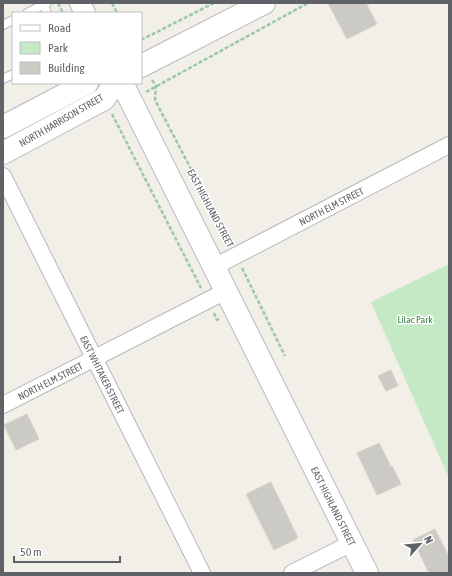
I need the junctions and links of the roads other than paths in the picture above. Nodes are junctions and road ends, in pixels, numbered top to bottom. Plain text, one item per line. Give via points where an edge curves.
1 (80, 3) edge
2 (264, 3) edge
3 (45, 4) edge
4 (29, 12) edge
5 (84, 12) edge
6 (12, 20) edge
7 (3, 25) edge
8 (142, 66) edge
9 (12, 74) edge
10 (3, 79) edge
11 (85, 84) edge
12 (110, 91) edge
13 (126, 92) edge
14 (3, 127) edge
15 (449, 144) edge
16 (3, 153) edge
17 (3, 176) edge
18 (214, 267) junction
19 (223, 301) junction
20 (94, 359) junction
21 (3, 405) edge
22 (352, 543) junction
23 (202, 573) edge
24 (292, 573) edge
25 (367, 573) edge

1 - 5 street
2 - 8 main road
3 - 4 lane
6 - 7 lane
9 - 10 lane
11 - 14 main road, NORTH HARRISON STREET
12 - 16 main road, NORTH HARRISON STREET
13 - 18 main road, EAST HIGHLAND STREET
15 - 18 street, NORTH ELM STREET
17 - 20 street, EAST WHITAKER STREET
18 - 19 main road, EAST HIGHLAND STREET
19 - 20 street, NORTH ELM STREET
19 - 22 main road, EAST HIGHLAND STREET
20 - 21 street, NORTH ELM STREET
20 - 23 street, EAST WHITAKER STREET
22 - 24 street
22 - 25 main road, EAST HIGHLAND STREET

